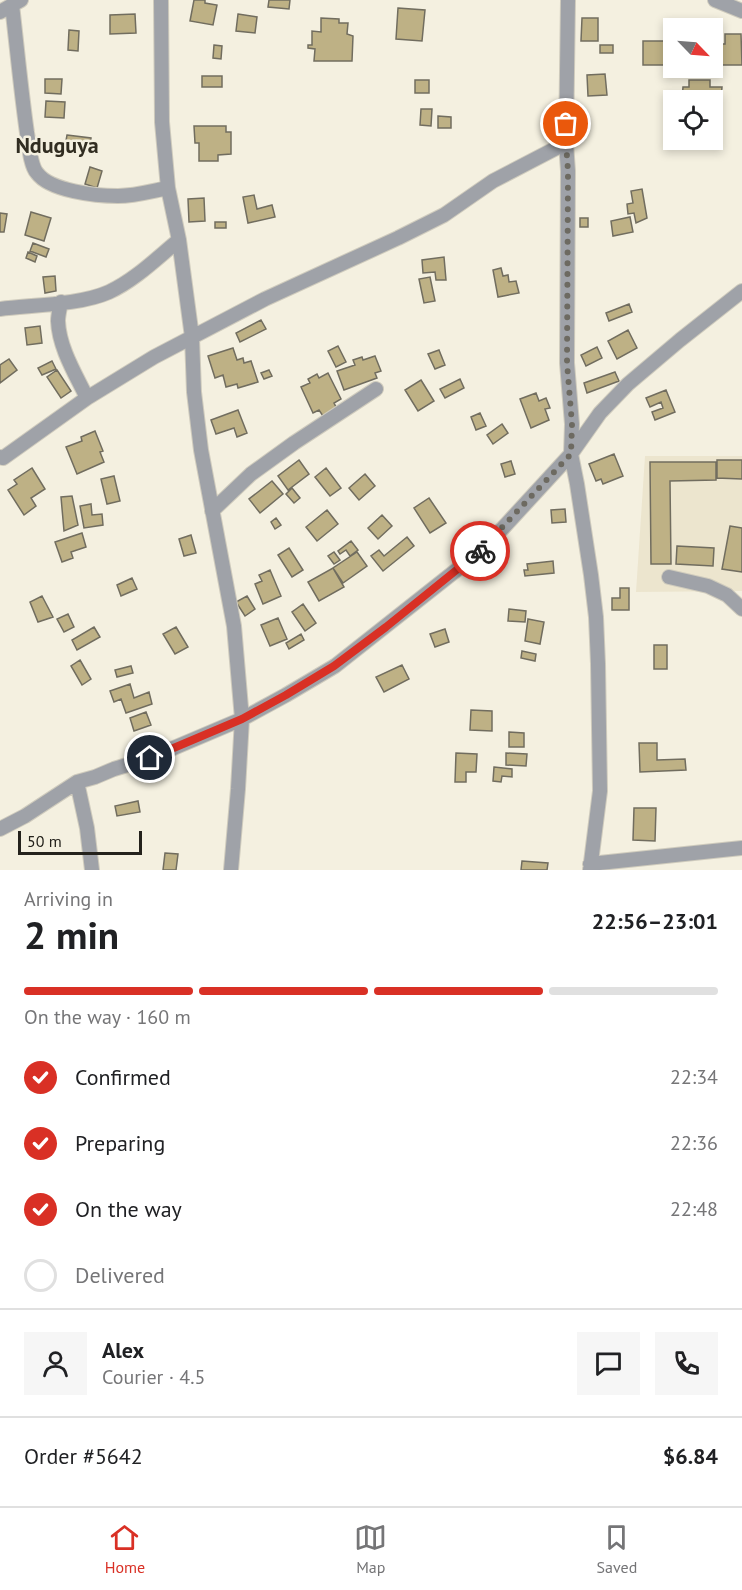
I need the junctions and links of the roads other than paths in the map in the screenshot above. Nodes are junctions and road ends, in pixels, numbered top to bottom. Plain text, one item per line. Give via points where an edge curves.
1 (161, 0) edge
2 (568, 0) edge
3 (715, 0) edge
4 (11, 6) edge
5 (742, 11) edge
6 (566, 143) junction
7 (168, 188) junction
8 (179, 240) junction
9 (742, 291) edge
10 (61, 302) junction
11 (0, 309) edge
12 (192, 337) junction
13 (376, 389) dead end
14 (87, 398) junction
15 (571, 454) junction
16 (0, 457) edge
17 (212, 511) junction
18 (669, 577) dead end
19 (742, 609) edge
20 (242, 719) junction
21 (77, 782) junction
22 (0, 829) edge
23 (742, 848) edge
24 (590, 867) edge
25 (92, 870) edge
26 (231, 870) edge

1 - 7 street via 162,122
2 - 6 street
3 - 5 street
4 - 7 street via 35,171 57,187 85,192 118,196
6 - 12 street via 493,181 444,215
6 - 15 street
7 - 8 street
8 - 10 street via 110,292
8 - 12 street
9 - 15 street via 628,384 600,413
10 - 11 street
10 - 14 street via 58,321 62,339
12 - 14 street
12 - 17 street via 194,392
13 - 17 street via 250,474
14 - 16 street
15 - 20 street via 473,557 334,666
15 - 24 street via 596,617 600,791
17 - 20 street via 234,626
18 - 19 street via 708,586 727,595
20 - 21 street via 150,758
20 - 26 street
21 - 22 street
21 - 25 street
23 - 24 street

